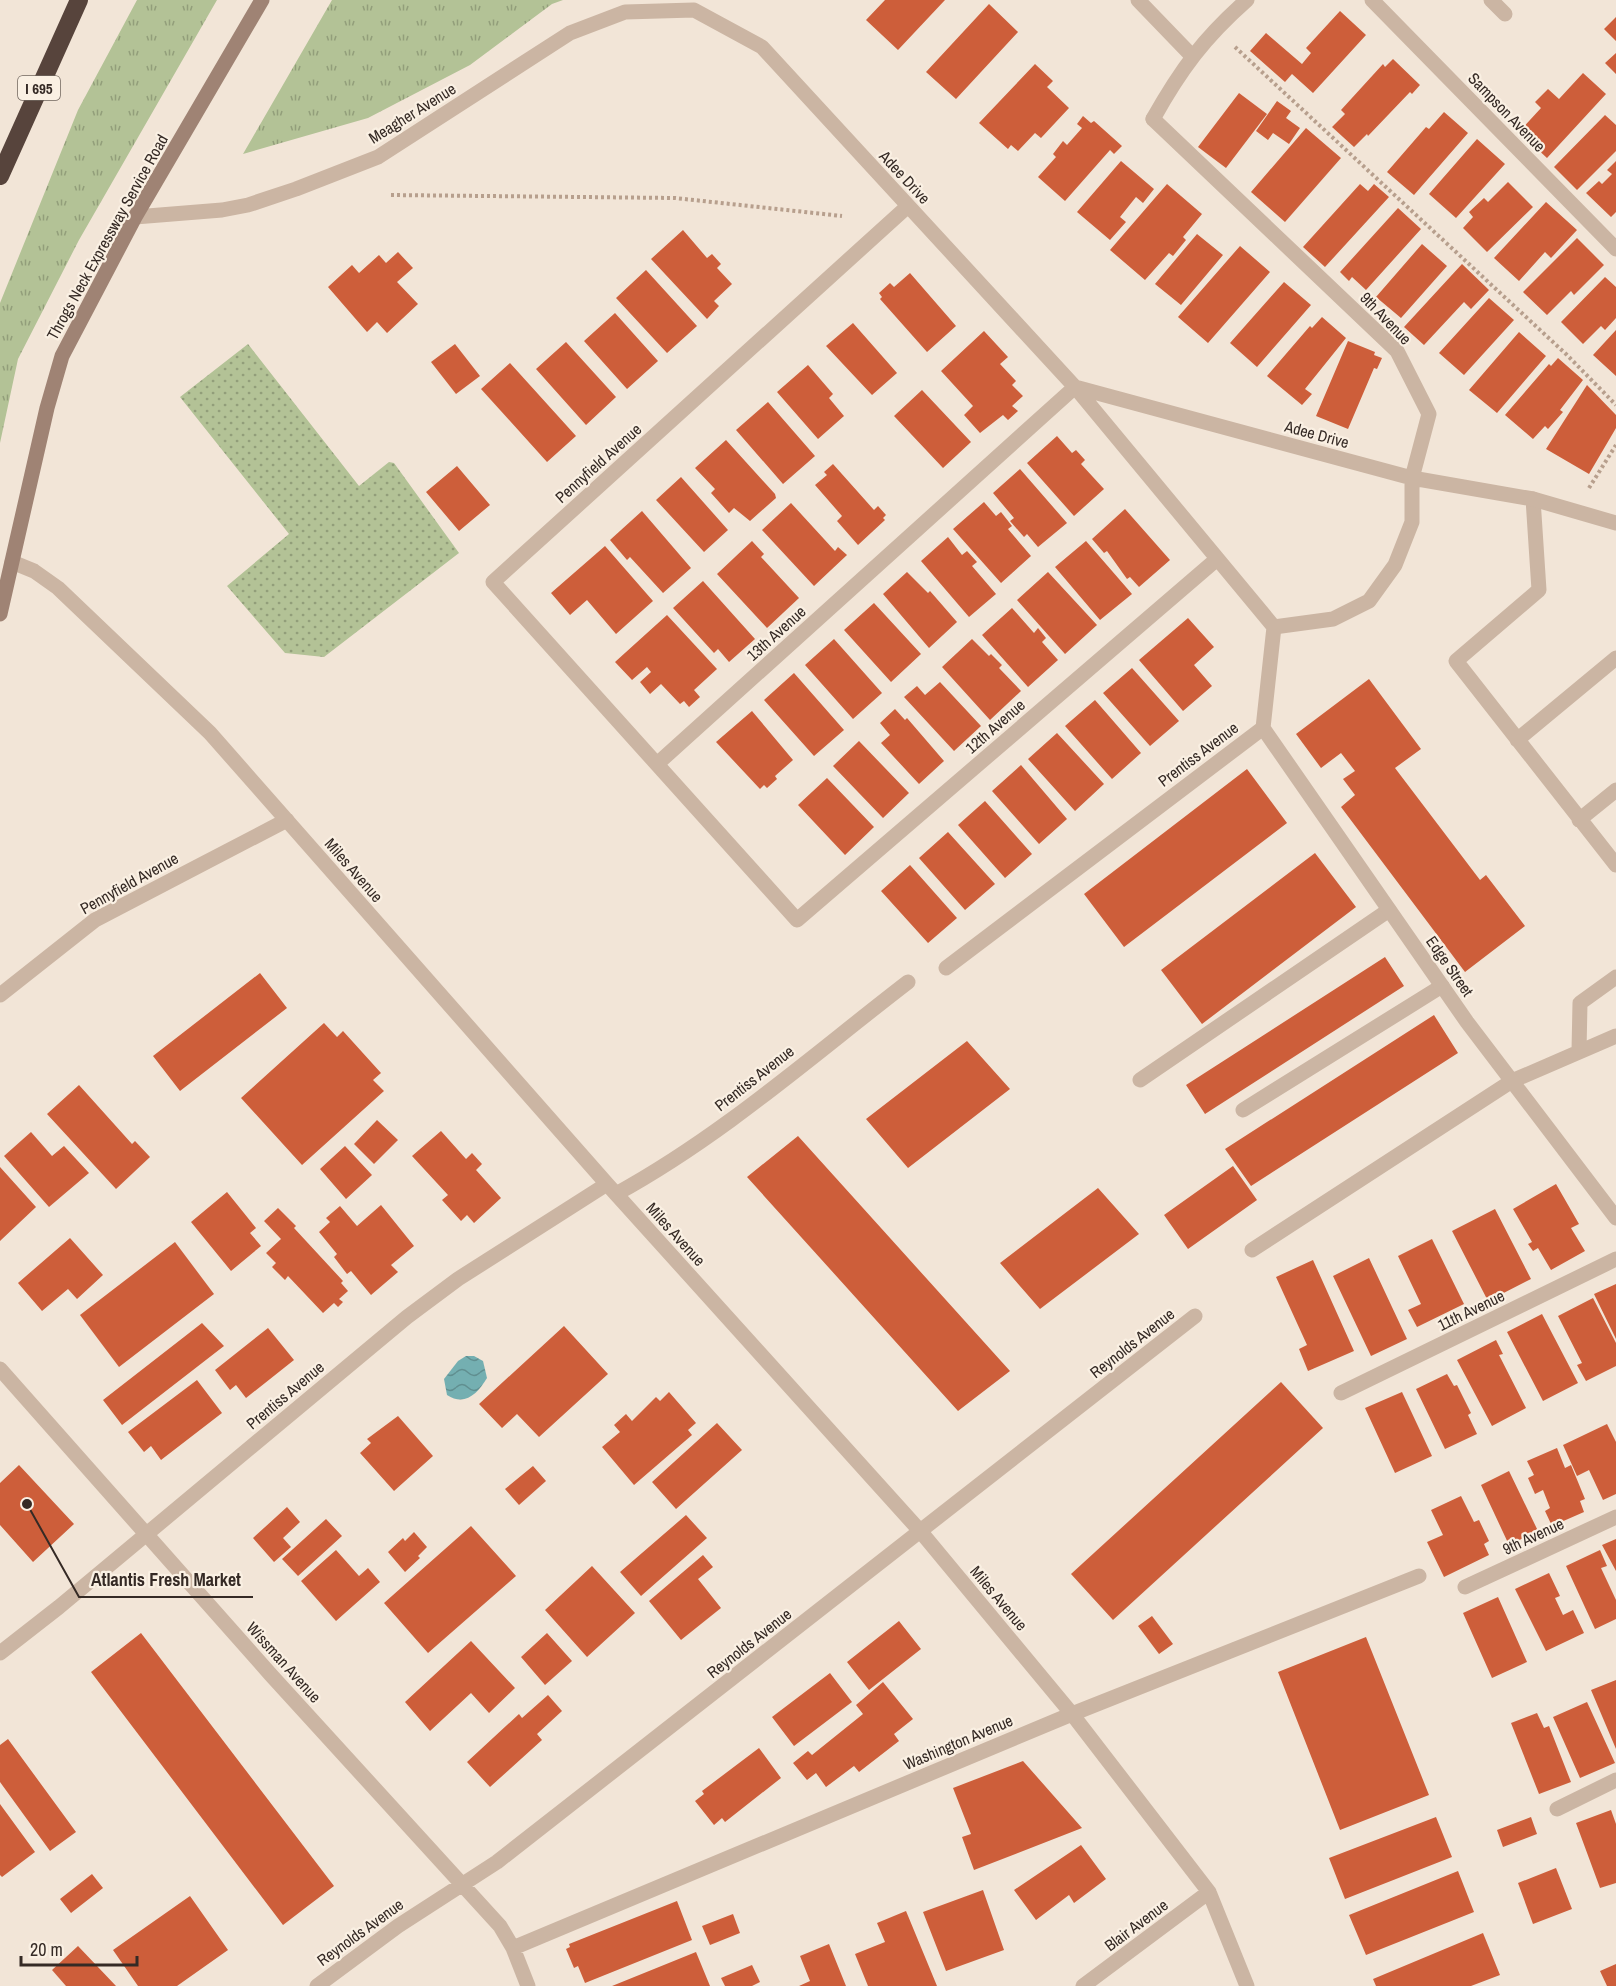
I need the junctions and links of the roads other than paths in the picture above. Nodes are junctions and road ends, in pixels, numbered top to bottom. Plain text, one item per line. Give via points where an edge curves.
1 (79, 0) edge
2 (262, 0) edge
3 (1138, 0) edge
4 (1248, 0) edge
5 (1372, 0) edge
6 (1491, 0) edge
7 (694, 10) joint
8 (1505, 14) dead end
9 (1192, 56) junction
10 (0, 177) edge
11 (908, 206) junction
12 (135, 217) junction
13 (1616, 249) edge
14 (1075, 387) junction
15 (1412, 478) junction
16 (1533, 499) junction
17 (1616, 523) edge
18 (1217, 559) junction
19 (12, 562) junction
20 (0, 614) edge
21 (1274, 627) junction
22 (1616, 658) edge
23 (1263, 728) junction
24 (1517, 740) junction
25 (657, 764) junction
26 (1616, 790) edge
27 (287, 820) junction
28 (1579, 820) junction
29 (1616, 865) edge
30 (1389, 910) junction
31 (946, 968) dead end
32 (1616, 976) edge
33 (908, 982) dead end
34 (1442, 986) junction
35 (0, 995) edge
36 (1616, 1036) edge
37 (1579, 1052) junction
38 (1140, 1080) dead end
39 (1512, 1080) junction
40 (1243, 1110) dead end
41 (611, 1189) junction
42 (1616, 1218) edge
43 (1252, 1250) dead end
44 (1616, 1259) edge
45 (1195, 1316) dead end
46 (0, 1369) edge
47 (1341, 1393) dead end
48 (1616, 1517) edge
49 (921, 1532) junction
50 (146, 1534) junction
51 (1419, 1576) dead end
52 (1465, 1587) dead end
53 (0, 1653) edge
54 (1072, 1714) junction
55 (1616, 1780) edge
56 (1557, 1809) dead end
57 (463, 1884) junction
58 (1209, 1892) junction
59 (513, 1948) junction
60 (317, 1986) edge
61 (528, 1986) edge
62 (1083, 1986) edge
63 (1247, 1986) edge

1 - 10 highway, I 695
2 - 12 street, Throgs Neck Expressway Service Road
3 - 9 street
4 - 9 street
5 - 13 street, Sampson Avenue
6 - 8 street
7 - 11 street, Adee Drive via 762,47
7 - 12 street, Meagher Avenue via 625,12 570,33 378,157 296,189 222,210
9 - 15 street, 9th Avenue via 1153,119 1397,351 1429,414
11 - 14 street, Adee Drive
11 - 25 street, Pennyfield Avenue via 493,582
12 - 19 street, Throgs Neck Expressway Service Road via 59,366
14 - 15 street, Adee Drive
14 - 18 street, Adee Drive
14 - 25 street, 13th Avenue
15 - 16 street
15 - 21 street via 1412,522 1395,565 1369,601 1333,619
16 - 17 street
16 - 24 street via 1539,590 1456,661
18 - 21 street, Adee Drive
18 - 25 street, 12th Avenue via 797,920
19 - 20 street, Throgs Neck Expressway Service Road
19 - 27 street, Miles Avenue via 58,588 185,707
21 - 23 street, Prentiss Avenue
22 - 24 street
23 - 30 street, Edge Street
23 - 31 street, Prentiss Avenue
24 - 28 street
26 - 28 street
27 - 35 street, Pennyfield Avenue via 95,920
27 - 41 street, Miles Avenue
28 - 29 street
30 - 34 street, Edge Street
30 - 38 street
32 - 37 street via 1580,1003
33 - 41 street, Prentiss Avenue via 696,1146
34 - 39 street, Edge Street
34 - 40 street
36 - 37 street
37 - 39 street
39 - 42 street, Edge Street
39 - 43 street
41 - 49 street, Miles Avenue
41 - 50 street, Prentiss Avenue via 458,1279
44 - 47 street, 11th Avenue
45 - 49 street, Reynolds Avenue
46 - 50 street, Wissman Avenue
48 - 52 street, 9th Avenue
49 - 54 street, Miles Avenue
49 - 57 street, Reynolds Avenue via 497,1862
50 - 53 street, Prentiss Avenue
50 - 57 street, Wissman Avenue
51 - 54 street, Washington Avenue
54 - 58 street, Miles Avenue
54 - 59 street, Washington Avenue
55 - 56 street
57 - 59 street, Wissman Avenue via 500,1926
57 - 60 street, Reynolds Avenue via 377,1940
58 - 62 street, Blair Avenue
58 - 63 street, Miles Avenue
59 - 61 street, Wissman Avenue

